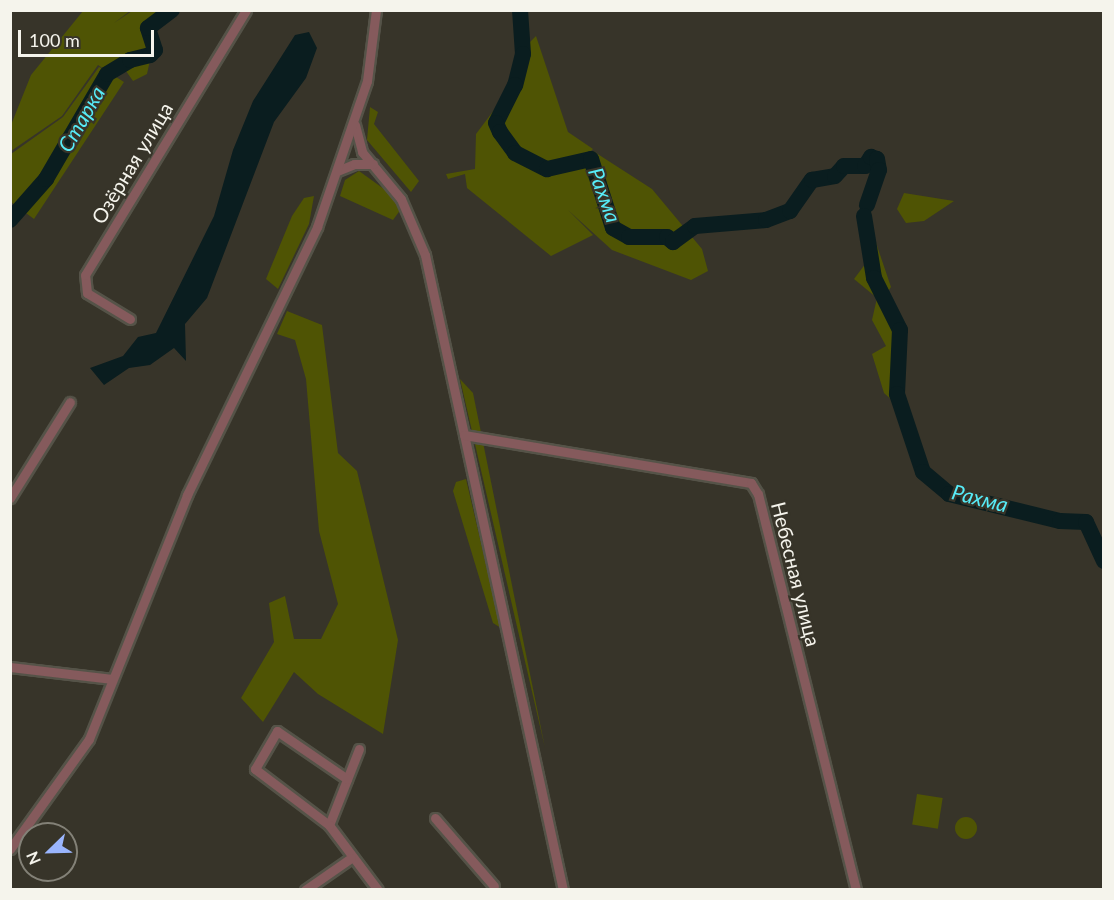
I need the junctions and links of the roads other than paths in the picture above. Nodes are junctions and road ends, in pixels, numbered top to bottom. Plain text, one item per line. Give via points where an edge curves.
1 (246, 10) edge
2 (376, 10) edge
3 (355, 122) junction
4 (373, 164) junction
5 (337, 171) junction
6 (130, 319) dead end
7 (70, 402) dead end
8 (464, 435) junction
9 (10, 498) edge
10 (10, 667) edge
11 (112, 679) junction
12 (359, 749) dead end
13 (347, 779) junction
14 (435, 818) dead end
15 (329, 825) junction
16 (10, 849) edge
17 (351, 858) junction
18 (493, 888) edge
19 (305, 890) edge
20 (378, 890) edge
21 (563, 890) edge
22 (856, 890) edge

1 - 6 street, Озёрная улица via 85,275 87,293
2 - 3 street via 375,49
3 - 4 street via 356,141
3 - 5 street
4 - 5 street via 354,164
4 - 8 street via 401,199 425,255
5 - 11 street via 316,227 187,495
7 - 9 street
8 - 21 street
8 - 22 street, Небесная улица via 751,483
10 - 11 street
11 - 16 street via 88,739
12 - 13 street
13 - 15 street
13 - 15 street via 277,731 255,769
14 - 18 street
15 - 17 street
17 - 19 street
17 - 20 street

